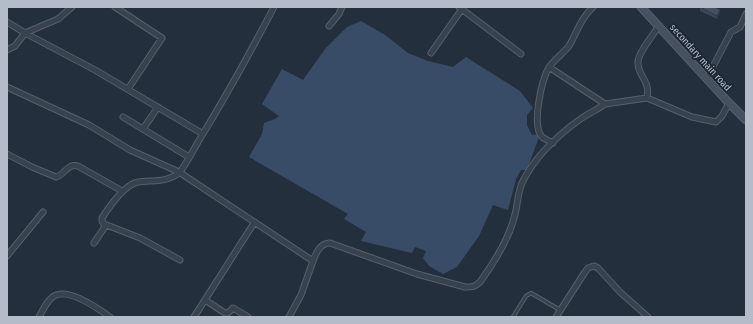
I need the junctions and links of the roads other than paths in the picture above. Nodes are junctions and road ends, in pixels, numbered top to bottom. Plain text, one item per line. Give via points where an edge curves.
1 (72, 7) edge
2 (115, 7) edge
3 (274, 7) edge
4 (342, 7) edge
5 (593, 7) edge
6 (641, 7) edge
7 (460, 8) edge
8 (746, 14) edge
9 (7, 22) edge
10 (330, 26) dead end
11 (659, 26) junction
12 (25, 33) junction
13 (7, 50) edge
14 (431, 53) dead end
15 (521, 54) dead end
16 (549, 67) junction
17 (707, 78) junction
18 (7, 87) edge
19 (128, 89) junction
20 (647, 98) junction
21 (729, 103) junction
22 (605, 104) junction
23 (158, 107) junction
24 (123, 117) dead end
25 (746, 120) edge
26 (143, 129) junction
27 (203, 134) junction
28 (553, 143) junction
29 (7, 154) edge
30 (189, 157) junction
31 (179, 172) junction
32 (122, 191) junction
33 (43, 212) dead end
34 (254, 223) junction
35 (106, 225) junction
36 (94, 242) dead end
37 (7, 256) edge
38 (180, 260) dead end
39 (313, 261) junction
40 (205, 300) junction
41 (560, 310) junction
42 (39, 317) edge
43 (110, 317) edge
44 (194, 317) edge
45 (248, 317) edge
46 (289, 317) edge
47 (513, 317) edge
48 (556, 317) edge
49 (648, 317) edge

1 - 12 street via 58,19
2 - 19 street via 162,38
3 - 27 street
4 - 10 street
5 - 16 street via 583,17 567,47
6 - 11 main road, secondary main road
7 - 14 street
7 - 15 street
8 - 17 street via 740,27 731,32
9 - 12 street
11 - 17 main road, secondary main road
11 - 20 street via 638,60 648,88
12 - 13 street via 15,46
12 - 19 street
16 - 22 street
16 - 28 street via 540,90 538,125 542,136
17 - 21 main road, secondary main road
18 - 31 street via 89,125 130,150
19 - 23 street
20 - 21 street via 692,117 714,122 720,120
20 - 22 street
21 - 25 main road, secondary main road
22 - 28 street via 579,120
23 - 26 street
23 - 27 street
24 - 26 street
26 - 30 street
27 - 30 street
28 - 39 street via 536,161 522,183 512,227 501,249 476,286 465,287 417,274 330,243 322,245
29 - 32 street via 56,177 72,165 78,166
30 - 31 street
31 - 32 street via 157,181 134,183
31 - 34 street
32 - 35 street via 102,218
33 - 37 street
34 - 39 street
34 - 40 street
35 - 36 street
35 - 38 street via 140,238
39 - 46 street via 301,295
40 - 44 street
40 - 45 street via 225,313 228,314 234,308
41 - 47 lane via 531,294 526,296
41 - 48 street
41 - 49 street via 588,268 594,266
42 - 43 street via 53,297 63,294 85,300

